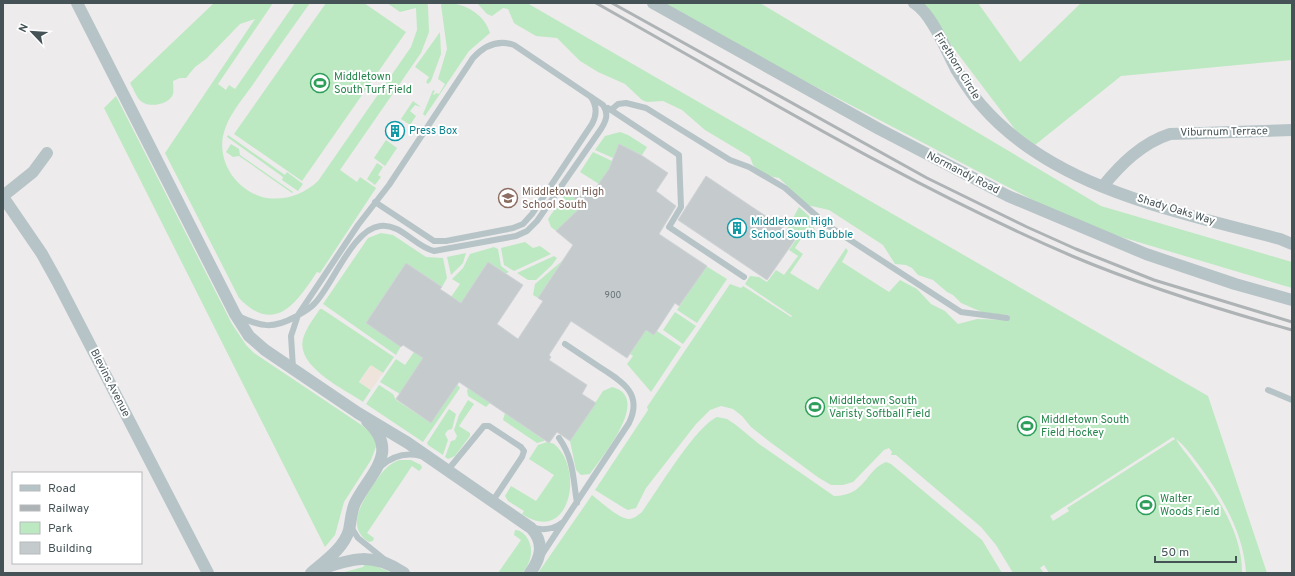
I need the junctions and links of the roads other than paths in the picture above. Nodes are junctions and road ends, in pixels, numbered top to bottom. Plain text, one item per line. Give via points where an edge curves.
1 (77, 3) edge
2 (653, 3) edge
3 (914, 3) edge
4 (589, 94) junction
5 (600, 103) junction
6 (611, 110) junction
7 (1292, 130) edge
8 (47, 153) dead end
9 (1041, 156) joint
10 (1104, 186) junction
11 (3, 196) edge
12 (375, 202) junction
13 (1292, 244) edge
14 (744, 277) dead end
15 (1292, 300) edge
16 (235, 314) junction
17 (298, 315) junction
18 (1007, 318) dead end
19 (565, 344) dead end
20 (294, 371) junction
21 (1268, 390) dead end
22 (1292, 400) edge
23 (358, 413) junction
24 (559, 438) dead end
25 (433, 462) junction
26 (447, 471) junction
27 (374, 474) junction
28 (492, 502) junction
29 (577, 503) junction
30 (567, 518) junction
31 (350, 524) junction
32 (528, 526) junction
33 (537, 563) junction
34 (400, 570) edge
35 (208, 573) edge
36 (312, 573) edge
37 (530, 573) edge

1 - 16 street
2 - 15 street, Normandy Road via 879,129 1008,196 1146,254
3 - 9 street, Firethorn Circle via 929,19 963,81 982,106 1001,126
4 - 5 lane
4 - 12 lane via 514,45 501,42 486,46 474,58
4 - 12 lane via 596,106 596,116 592,124 532,214 519,226 446,241 434,241
5 - 6 lane
5 - 17 lane via 607,114 603,126 542,215 527,231 516,236 434,251 393,227 372,227 360,236 315,303
6 - 14 lane via 679,156 681,207 669,227
6 - 18 lane via 618,104 626,103 646,108 730,160 749,167 785,188 826,225 961,312
7 - 10 street, Viburnum Terrace via 1161,136 1118,167
8 - 11 street via 33,172
9 - 10 street, Shady Oaks Way
10 - 13 street, Shady Oaks Way via 1157,206
11 - 35 street, Blevins Avenue via 58,281
12 - 17 lane
16 - 17 lane via 268,326 281,324
16 - 20 street via 253,341
17 - 20 lane via 291,336
19 - 29 lane via 624,384 632,395 634,409 629,423
20 - 23 street
21 - 22 lane
23 - 25 street via 387,429
23 - 27 street via 374,429 382,445 381,460
24 - 29 lane via 571,461
25 - 26 street
25 - 27 lane via 415,455 400,455 387,462
26 - 28 street
26 - 28 lane via 484,426 489,426 521,447 524,451 522,457
27 - 31 street via 354,504
28 - 32 street
29 - 30 lane
30 - 32 lane via 550,529
30 - 33 lane
31 - 34 lane via 358,538
31 - 36 street via 340,546
32 - 33 street via 540,543 541,552
33 - 37 street
34 - 36 street via 378,560 359,558

